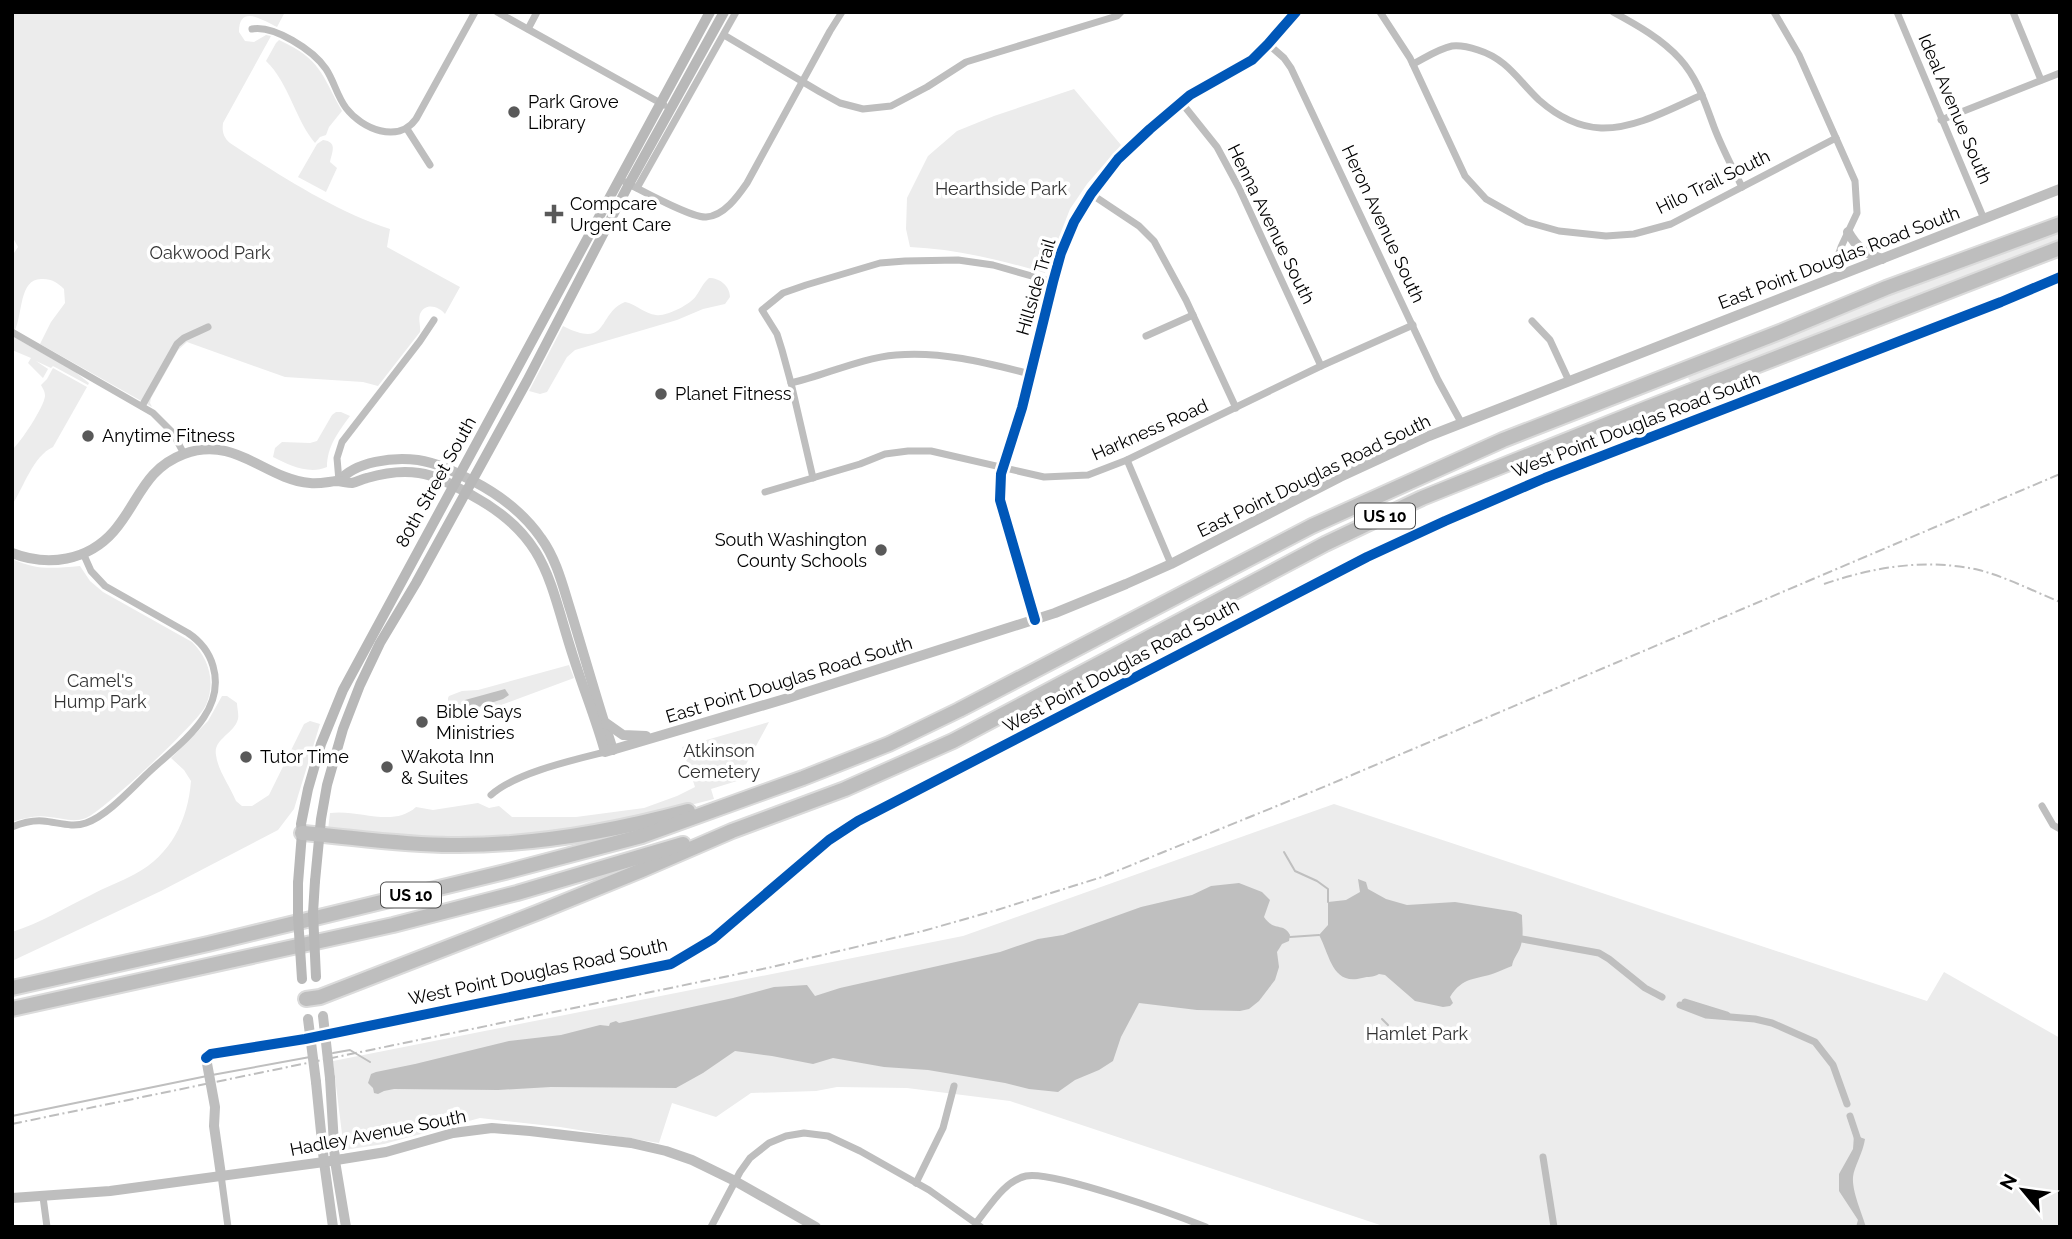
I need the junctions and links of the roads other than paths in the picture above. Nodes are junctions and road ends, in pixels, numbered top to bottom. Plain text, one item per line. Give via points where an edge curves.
1 (475, 12) edge
2 (497, 12) edge
3 (537, 12) edge
4 (710, 12) edge
5 (724, 12) edge
6 (736, 12) edge
7 (842, 12) edge
8 (1121, 12) edge
9 (1296, 12) edge
10 (1380, 12) edge
11 (1613, 12) edge
12 (1774, 12) edge
13 (1897, 12) edge
14 (2013, 12) edge
15 (251, 29) dead end
16 (527, 29) junction
17 (724, 35) junction
18 (1268, 44) junction
19 (1413, 64) junction
20 (2060, 73) edge
21 (2041, 80) junction
22 (803, 81) junction
23 (1702, 95) junction
24 (1181, 102) junction
25 (660, 103) junction
26 (671, 109) junction
27 (1941, 120) junction
28 (407, 129) junction
29 (1836, 138) junction
30 (430, 165) dead end
31 (618, 178) junction
32 (633, 186) junction
33 (1741, 187) junction
34 (2060, 188) edge
35 (1091, 194) junction
36 (1984, 219) junction
37 (2060, 224) edge
38 (1849, 232) junction
39 (2060, 248) edge
40 (1882, 259) junction
41 (1840, 275) junction
42 (2060, 277) edge
43 (1053, 282) junction
44 (1193, 315) junction
45 (434, 320) dead end
46 (1532, 321) dead end
47 (1413, 325) junction
48 (208, 327) dead end
49 (12, 332) edge
50 (1146, 336) dead end
51 (1321, 366) junction
52 (1031, 374) junction
53 (1569, 381) junction
54 (791, 383) junction
55 (142, 406) junction
56 (1236, 408) junction
57 (1462, 424) junction
58 (184, 454) junction
59 (1127, 460) junction
60 (1003, 467) junction
61 (460, 474) junction
62 (813, 478) junction
63 (339, 481) junction
64 (472, 481) junction
65 (454, 486) junction
66 (466, 492) junction
67 (765, 492) dead end
68 (12, 553) edge
69 (83, 554) junction
70 (1171, 564) junction
71 (1035, 620) junction
72 (605, 722) junction
73 (664, 735) junction
74 (609, 751) junction
75 (803, 778) junction
76 (491, 795) dead end
77 (2042, 806) dead end
78 (12, 827) edge
79 (2060, 829) edge
80 (732, 831) junction
81 (302, 833) junction
82 (320, 835) junction
83 (12, 988) edge
84 (313, 998) junction
85 (12, 1009) edge
86 (954, 1086) dead end
87 (1543, 1157) dead end
88 (335, 1161) junction
89 (324, 1162) junction
90 (221, 1175) junction
91 (736, 1181) junction
92 (916, 1183) junction
93 (43, 1197) junction
94 (12, 1198) edge
95 (978, 1225) edge
96 (47, 1227) edge
97 (228, 1227) edge
98 (333, 1227) edge
99 (346, 1227) edge
100 (710, 1227) edge
101 (816, 1227) edge
102 (1206, 1227) edge
103 (1555, 1227) edge

1 - 28 street
2 - 16 street
3 - 16 street
4 - 25 main road, 80th Street South
5 - 26 main road, 80th Street South
6 - 17 street, 80th Street South
7 - 22 street
8 - 22 street via 966,62 891,106 850,106
9 - 18 street, Hillside Trail
10 - 19 street, Hilo Trail South
11 - 23 street via 1669,48
12 - 29 street
13 - 27 street, Ideal Avenue South
14 - 21 street
15 - 28 street via 271,30 313,54 357,118 384,132
16 - 25 street
17 - 22 street
17 - 32 street, 80th Street South
18 - 24 street, Hillside Trail via 1245,64
18 - 47 street, Heron Avenue South via 1291,68
19 - 23 street via 1450,46 1488,53 1505,63 1542,103 1568,120 1591,127 1629,124
19 - 33 street, Hilo Trail South via 1465,176 1486,199 1527,222 1559,231 1634,234 1671,224
20 - 21 street
21 - 27 street
22 - 32 street via 747,183 718,213 706,217 691,214
23 - 33 street
24 - 35 street, Hillside Trail via 1118,159
24 - 51 street, Henna Avenue South via 1217,147 1239,188
25 - 26 street
25 - 31 main road, 80th Street South
26 - 32 main road, 80th Street South
27 - 36 street, Ideal Avenue South
28 - 30 street
29 - 33 street, Hilo Trail South
29 - 38 street via 1857,197 1857,213
31 - 32 street
31 - 61 main road, 80th Street South
32 - 64 main road, 80th Street South
34 - 36 street, East Point Douglas Road South
35 - 43 street, Hillside Trail via 1074,222
35 - 44 street via 1154,241
36 - 40 street, East Point Douglas Road South
37 - 75 highway, US 10 via 1503,440 1312,526 889,744
38 - 40 street via 1865,253
38 - 41 street via 1837,260
39 - 80 highway, US 10 via 1423,498 1325,544 953,741 845,789
40 - 41 street, East Point Douglas Road South
41 - 53 street, East Point Douglas Road South
42 - 90 street, West Point Douglas Road South via 1545,478 1364,559 858,821 829,839 713,939 671,964 211,1054 202,1065
43 - 52 street, Hillside Trail
43 - 54 street via 981,263 905,261 880,263 783,293 762,310 776,334
44 - 50 street
44 - 56 street
45 - 63 street via 342,442 337,458
46 - 53 street via 1550,340
47 - 51 street, Harkness Road
47 - 57 street, Heron Avenue South
48 - 55 street via 177,344
49 - 55 street
51 - 56 street, Harkness Road
52 - 54 street via 953,357 895,355
52 - 60 street, Hillside Trail
53 - 57 street, East Point Douglas Road South
54 - 62 street
55 - 58 street via 168,426
56 - 59 street, Harkness Road
57 - 70 street, East Point Douglas Road South via 1340,477
58 - 63 street via 228,452 295,481
58 - 69 street via 153,473 114,531
59 - 60 street, Harkness Road via 1088,475 1065,477
59 - 70 street
60 - 62 street, Harkness Road via 930,451 908,451
60 - 71 street, Hillside Trail via 1000,500
61 - 63 street via 401,459 347,471
61 - 64 street
61 - 65 main road, 80th Street South
62 - 67 street, Harkness Road
63 - 65 street via 410,472
64 - 66 main road, 80th Street South
64 - 72 street via 519,511 549,551
65 - 66 street
65 - 81 main road, 80th Street South via 334,711 311,778
66 - 74 street via 511,521 541,561
66 - 82 main road, 80th Street South via 355,696 330,773
68 - 69 street via 48,561
69 - 78 street via 105,586 199,642 214,670 213,700 199,725 93,820 79,825 32,821
70 - 71 street, East Point Douglas Road South
71 - 73 street, East Point Douglas Road South
72 - 73 street via 627,736
72 - 74 street
73 - 74 street, East Point Douglas Road South
74 - 76 street, East Point Douglas Road South via 523,776
75 - 82 highway via 639,824 541,840 451,845
75 - 83 highway, US 10 via 642,836
77 - 79 street
80 - 84 highway via 565,902
80 - 85 highway, US 10 via 393,925
81 - 82 highway
81 - 84 main road, 80th Street South, bridge via 298,883 302,979
82 - 84 main road, 80th Street South, bridge via 313,913
84 - 88 street, bridge via 323,1016
84 - 89 street, bridge via 308,1020
86 - 92 street via 943,1128
87 - 103 street
88 - 89 street, Hadley Avenue South
88 - 91 street, Hadley Avenue South via 492,1128 638,1144 692,1160
88 - 99 street
89 - 90 street, Hadley Avenue South
89 - 98 street
90 - 93 street, Hadley Avenue South
90 - 97 street
91 - 92 street via 755,1153 769,1143 804,1133 828,1136
91 - 100 street
91 - 101 street, Hadley Avenue South
92 - 95 street
93 - 94 street, Hadley Avenue South
93 - 96 street
95 - 102 street via 1005,1187 1036,1175

